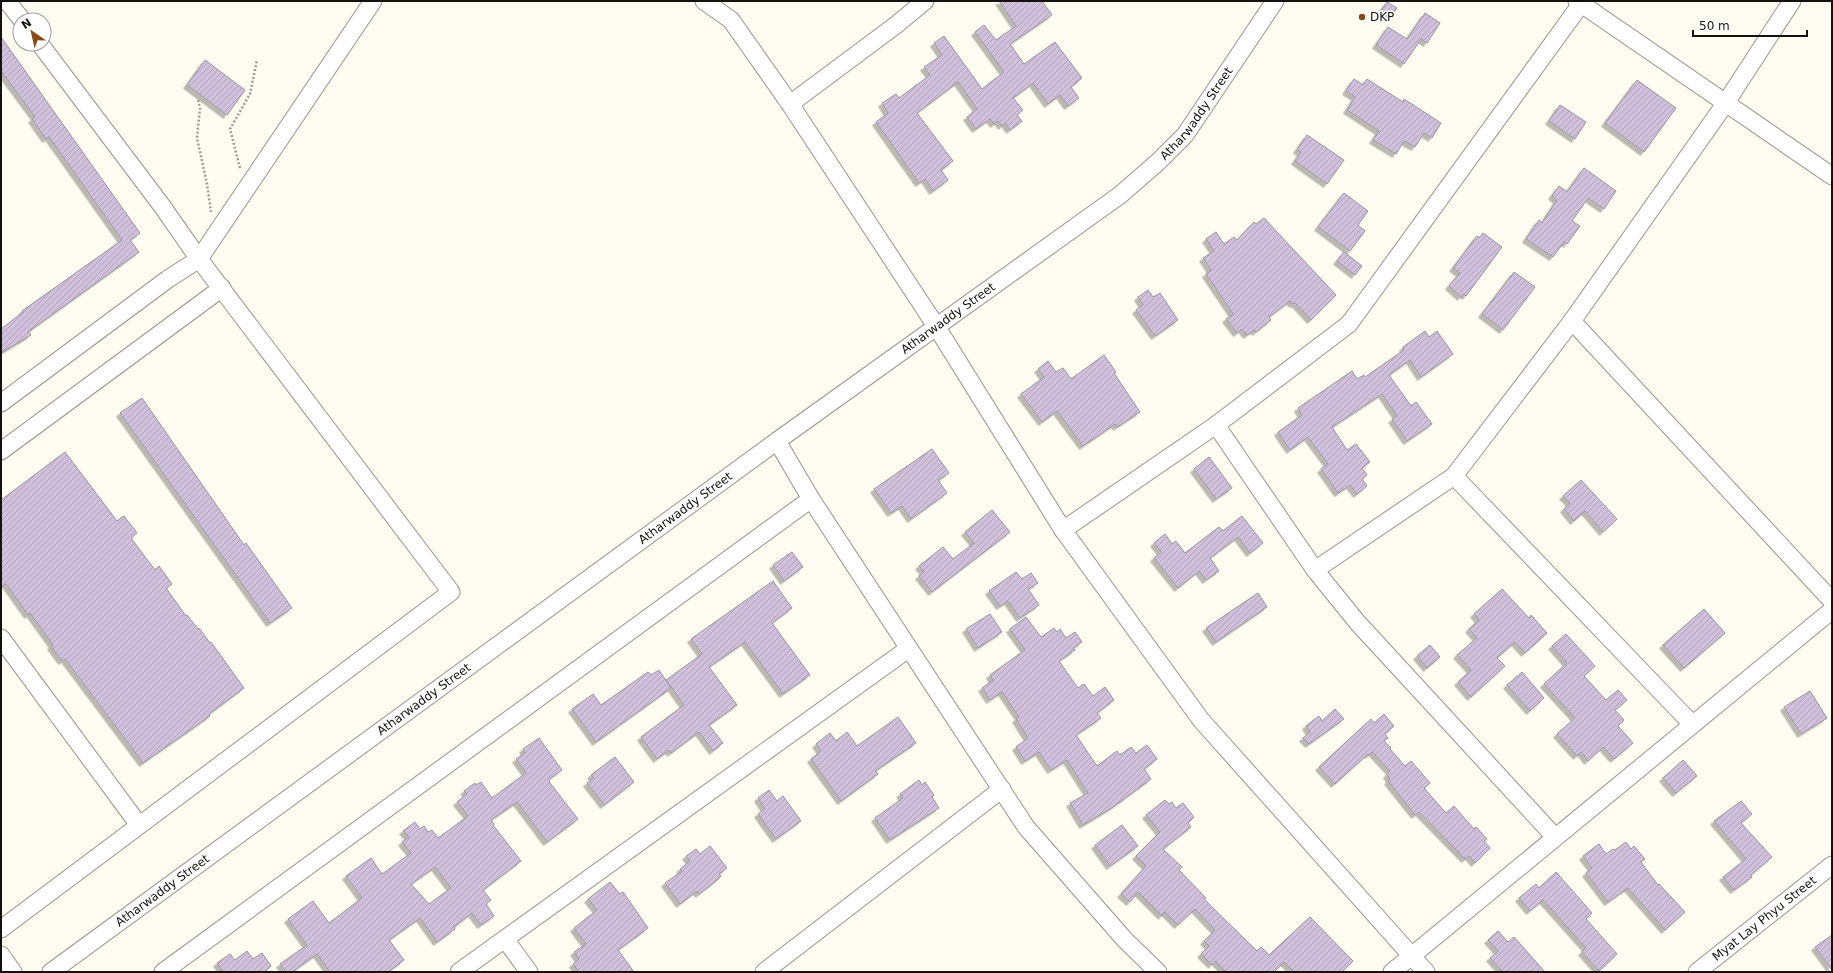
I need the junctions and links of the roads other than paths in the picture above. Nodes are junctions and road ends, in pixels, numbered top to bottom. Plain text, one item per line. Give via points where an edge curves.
1 (7, 1) edge
2 (372, 1) edge
3 (704, 1) edge
4 (925, 1) edge
5 (1276, 1) edge
6 (1792, 1) edge
7 (1579, 3) edge
8 (16, 12) edge
9 (46, 52) edge
10 (790, 104) junction
11 (1725, 104) junction
12 (1832, 176) edge
13 (199, 258) junction
14 (222, 288) junction
15 (1572, 320) junction
16 (936, 326) junction
17 (1, 403) edge
18 (1216, 425) junction
19 (777, 441) junction
20 (1, 451) edge
21 (1454, 476) junction
22 (811, 499) junction
23 (1063, 530) junction
24 (1315, 570) junction
25 (1832, 601) edge
26 (1832, 610) edge
27 (1, 638) edge
28 (908, 649) junction
29 (1692, 724) junction
30 (1002, 789) junction
31 (139, 825) junction
32 (1555, 837) junction
33 (1832, 864) edge
34 (1, 929) edge
35 (505, 939) junction
36 (1, 955) edge
37 (1412, 957) junction
38 (13, 972) edge
39 (51, 972) edge
40 (163, 972) edge
41 (459, 972) edge
42 (529, 972) edge
43 (764, 972) edge
44 (1158, 972) edge
45 (1392, 972) edge
46 (1426, 972) edge
47 (1697, 972) edge

1 - 8 street
2 - 13 street
3 - 10 street via 731,20
4 - 10 street
5 - 16 street, Atharwaddy Street via 1185,135 1158,162 1120,195
6 - 11 street
7 - 11 street
7 - 18 street via 1349,324
9 - 13 street
10 - 16 street
11 - 12 street
11 - 15 street
13 - 14 street
13 - 17 street
14 - 20 street
14 - 31 street via 451,592
15 - 21 street
15 - 25 street
16 - 19 street, Atharwaddy Street
16 - 23 street
18 - 23 street
18 - 24 street
19 - 22 street
19 - 39 street, Atharwaddy Street
21 - 24 street
21 - 29 street
22 - 28 street
22 - 40 street
23 - 37 street via 1201,720
24 - 32 street via 1357,622
26 - 29 street
27 - 31 street
28 - 30 street
28 - 35 street
29 - 32 street
30 - 43 street
30 - 44 street via 1026,826 1126,940
31 - 34 street
32 - 37 street
33 - 47 street, Myat Lay Phyu Street
35 - 41 street
35 - 42 street
36 - 38 street
37 - 45 street
37 - 46 street

